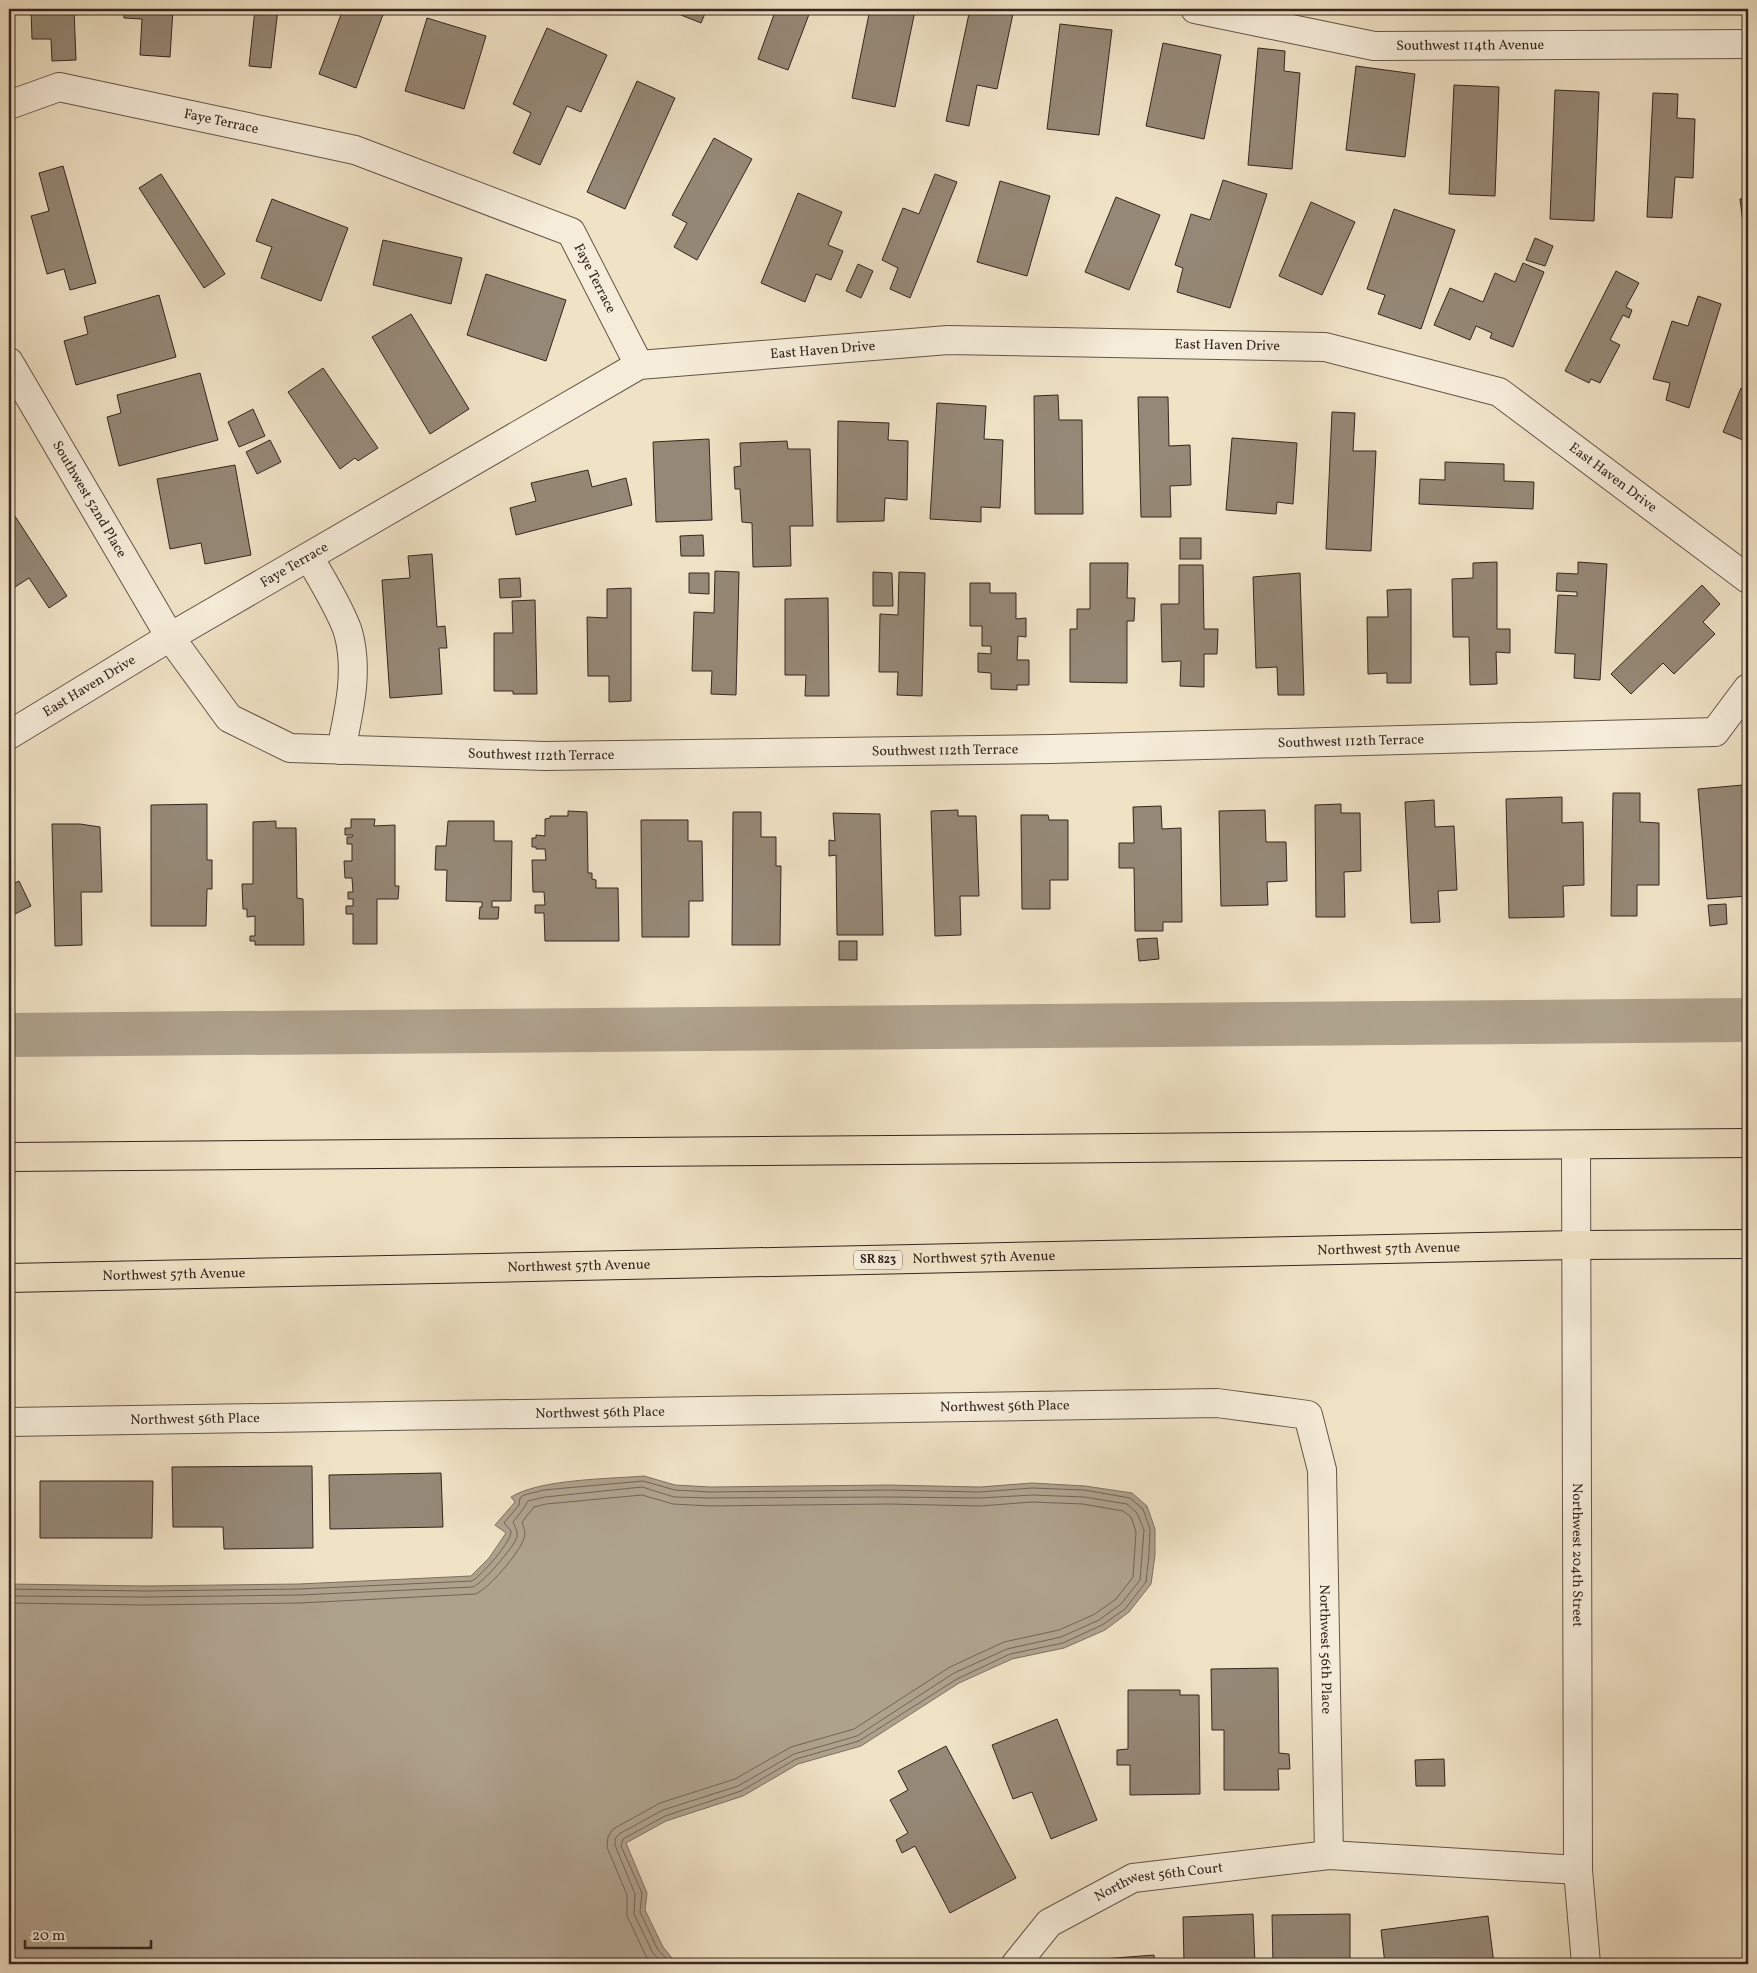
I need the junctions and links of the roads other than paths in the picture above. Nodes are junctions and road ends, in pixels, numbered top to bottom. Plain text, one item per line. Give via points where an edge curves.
1 (1195, 9) edge
2 (1748, 44) edge
3 (9, 105) edge
4 (9, 362) edge
5 (639, 365) junction
6 (309, 557) junction
7 (1748, 579) edge
8 (170, 637) junction
9 (1748, 688) edge
10 (9, 736) edge
11 (341, 750) junction
12 (1748, 1143) edge
13 (1576, 1146) junction
14 (9, 1157) edge
15 (1748, 1244) edge
16 (1577, 1246) junction
17 (9, 1278) edge
18 (9, 1422) edge
19 (1329, 1855) junction
20 (1578, 1870) junction
21 (1016, 1964) edge
22 (1586, 1964) edge

1 - 2 street, Southwest 114th Avenue via 1374,46
3 - 5 street, Faye Terrace via 59,87 355,150 571,232
4 - 8 street, Southwest 52nd Place
5 - 6 street, Faye Terrace
5 - 7 street, East Haven Drive via 948,340 1325,348 1499,392
6 - 8 street, Faye Terrace
6 - 11 street via 348,632 353,666 351,698
8 - 10 street, East Haven Drive
8 - 11 street, Southwest 112th Terrace via 229,718 290,748
9 - 11 street, Southwest 112th Terrace via 1715,732 1051,749 595,756
12 - 13 main road
13 - 14 main road
13 - 16 street, Northwest 204th Street
15 - 16 main road, Northwest 57th Avenue / SR 823
16 - 17 main road, Northwest 57th Avenue / SR 823
16 - 20 street, Northwest 204th Street
18 - 19 street, Northwest 56th Place via 1217,1404 1308,1415 1322,1470
19 - 20 street
19 - 21 street, Northwest 56th Court via 1133,1878 1049,1923
20 - 22 street, Northwest 204th Street

